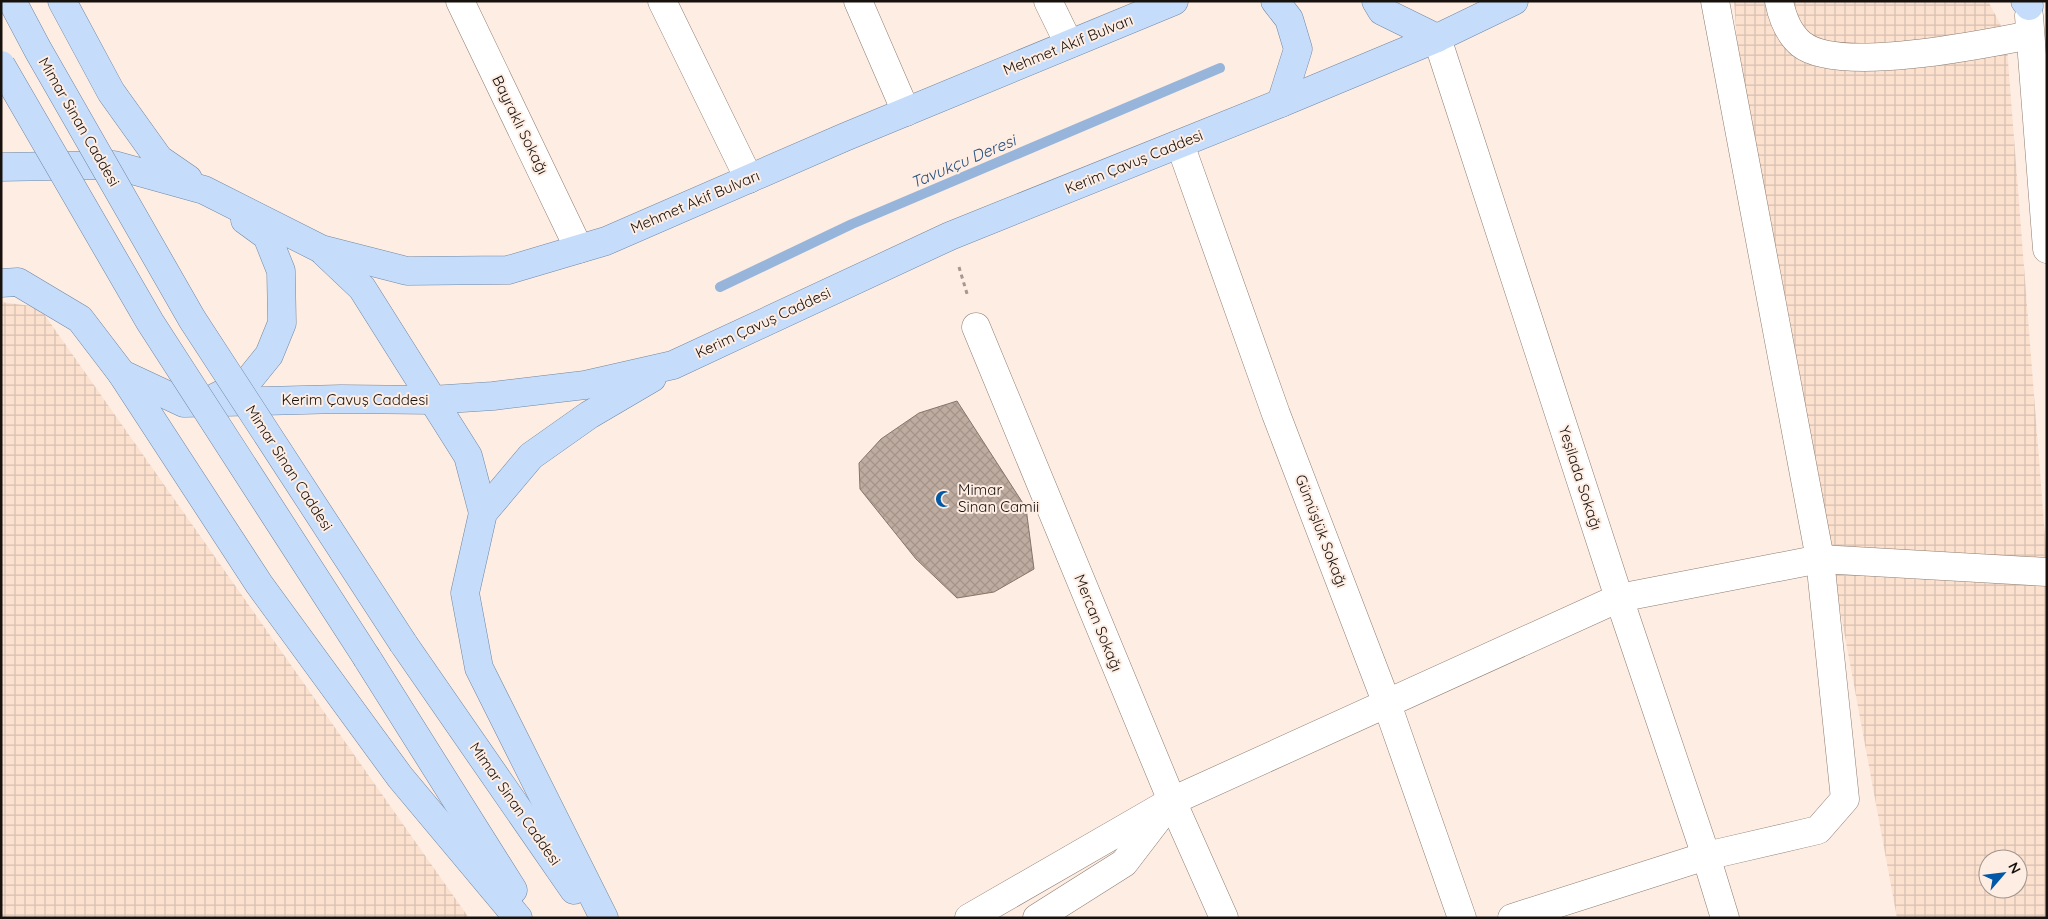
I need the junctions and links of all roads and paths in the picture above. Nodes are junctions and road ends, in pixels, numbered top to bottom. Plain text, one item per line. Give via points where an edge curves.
1 (12, 1) edge
2 (62, 1) edge
3 (460, 1) edge
4 (662, 1) edge
5 (858, 1) edge
6 (1048, 1) edge
7 (1174, 1) edge
8 (1275, 1) edge
9 (1376, 1) edge
10 (1514, 1) edge
11 (1715, 1) edge
12 (1779, 1) edge
13 (2027, 3) edge
14 (2030, 35) junction
15 (1437, 38) junction
16 (1069, 44) junction
17 (1, 65) edge
18 (1281, 103) junction
19 (906, 112) junction
20 (1180, 144) junction
21 (1, 167) edge
22 (749, 179) junction
23 (204, 190) junction
24 (950, 236) junction
25 (321, 249) junction
26 (579, 249) junction
27 (2047, 249) edge
28 (1, 283) edge
29 (976, 327) joint
30 (673, 365) junction
31 (122, 374) junction
32 (432, 400) junction
33 (209, 401) junction
34 (483, 513) junction
35 (1820, 559) junction
36 (2047, 572) edge
37 (1619, 598) junction
38 (1387, 704) junction
39 (1172, 801) junction
40 (1706, 856) junction
41 (518, 918) edge
42 (530, 918) edge
43 (594, 918) edge
44 (604, 918) edge
45 (969, 918) edge
46 (1036, 918) edge
47 (1224, 918) edge
48 (1462, 918) edge
49 (1512, 918) edge
50 (1724, 918) edge

1 - 43 main road, Mimar Sinan Caddesi, bridge via 192,319 404,643
2 - 23 main road via 111,92 159,159
3 - 26 street, Bayraklı Sokağı
4 - 22 street
5 - 19 street
6 - 16 street
7 - 16 main road, Mehmet Akif Bulvarı
8 - 18 main road via 1290,19 1298,49
9 - 15 main road via 1382,11
10 - 15 main road, Kerim Çavuş Caddesi
11 - 35 street
12 - 14 street via 1782,16 1802,45 1840,56 1890,56 1954,50
13 - 14 street
14 - 27 street
15 - 18 main road, Kerim Çavuş Caddesi
15 - 37 street, Yeşilada Sokağı
16 - 19 main road, Mehmet Akif Bulvarı
17 - 42 main road, bridge via 150,322 368,658
18 - 20 main road, Kerim Çavuş Caddesi
19 - 22 main road, Mehmet Akif Bulvarı
20 - 24 main road, Kerim Çavuş Caddesi
20 - 38 street, Gümüşlük Sokağı via 1276,414
21 - 23 main road via 114,165
22 - 26 main road, Mehmet Akif Bulvarı via 606,241
23 - 25 main road, Mehmet Akif Bulvarı
23 - 33 main road via 267,236 281,271 282,323 269,355 248,381
24 - 29 path
24 - 30 main road, Kerim Çavuş Caddesi
25 - 26 main road, Mehmet Akif Bulvarı via 407,271 508,270
25 - 32 main road via 362,288
28 - 31 main road, Kerim Çavuş Caddesi via 18,282 80,319
29 - 39 street, Mercan Sokağı
30 - 32 main road, Kerim Çavuş Caddesi via 585,385
30 - 34 main road via 589,415 531,456
31 - 33 main road, Kerim Çavuş Caddesi via 184,403
31 - 41 main road via 259,584 400,777
32 - 33 main road, Kerim Çavuş Caddesi
32 - 34 main road via 468,456
34 - 44 main road via 465,593 479,668
35 - 36 street
35 - 37 street
35 - 40 street via 1845,800 1818,830
37 - 38 street
37 - 40 street, Yeşilada Sokağı
38 - 39 street
38 - 48 street, Gümüşlük Sokağı
39 - 45 street
39 - 46 street via 1124,864
39 - 47 street, Mercan Sokağı
40 - 49 street
40 - 50 street, Yeşilada Sokağı

